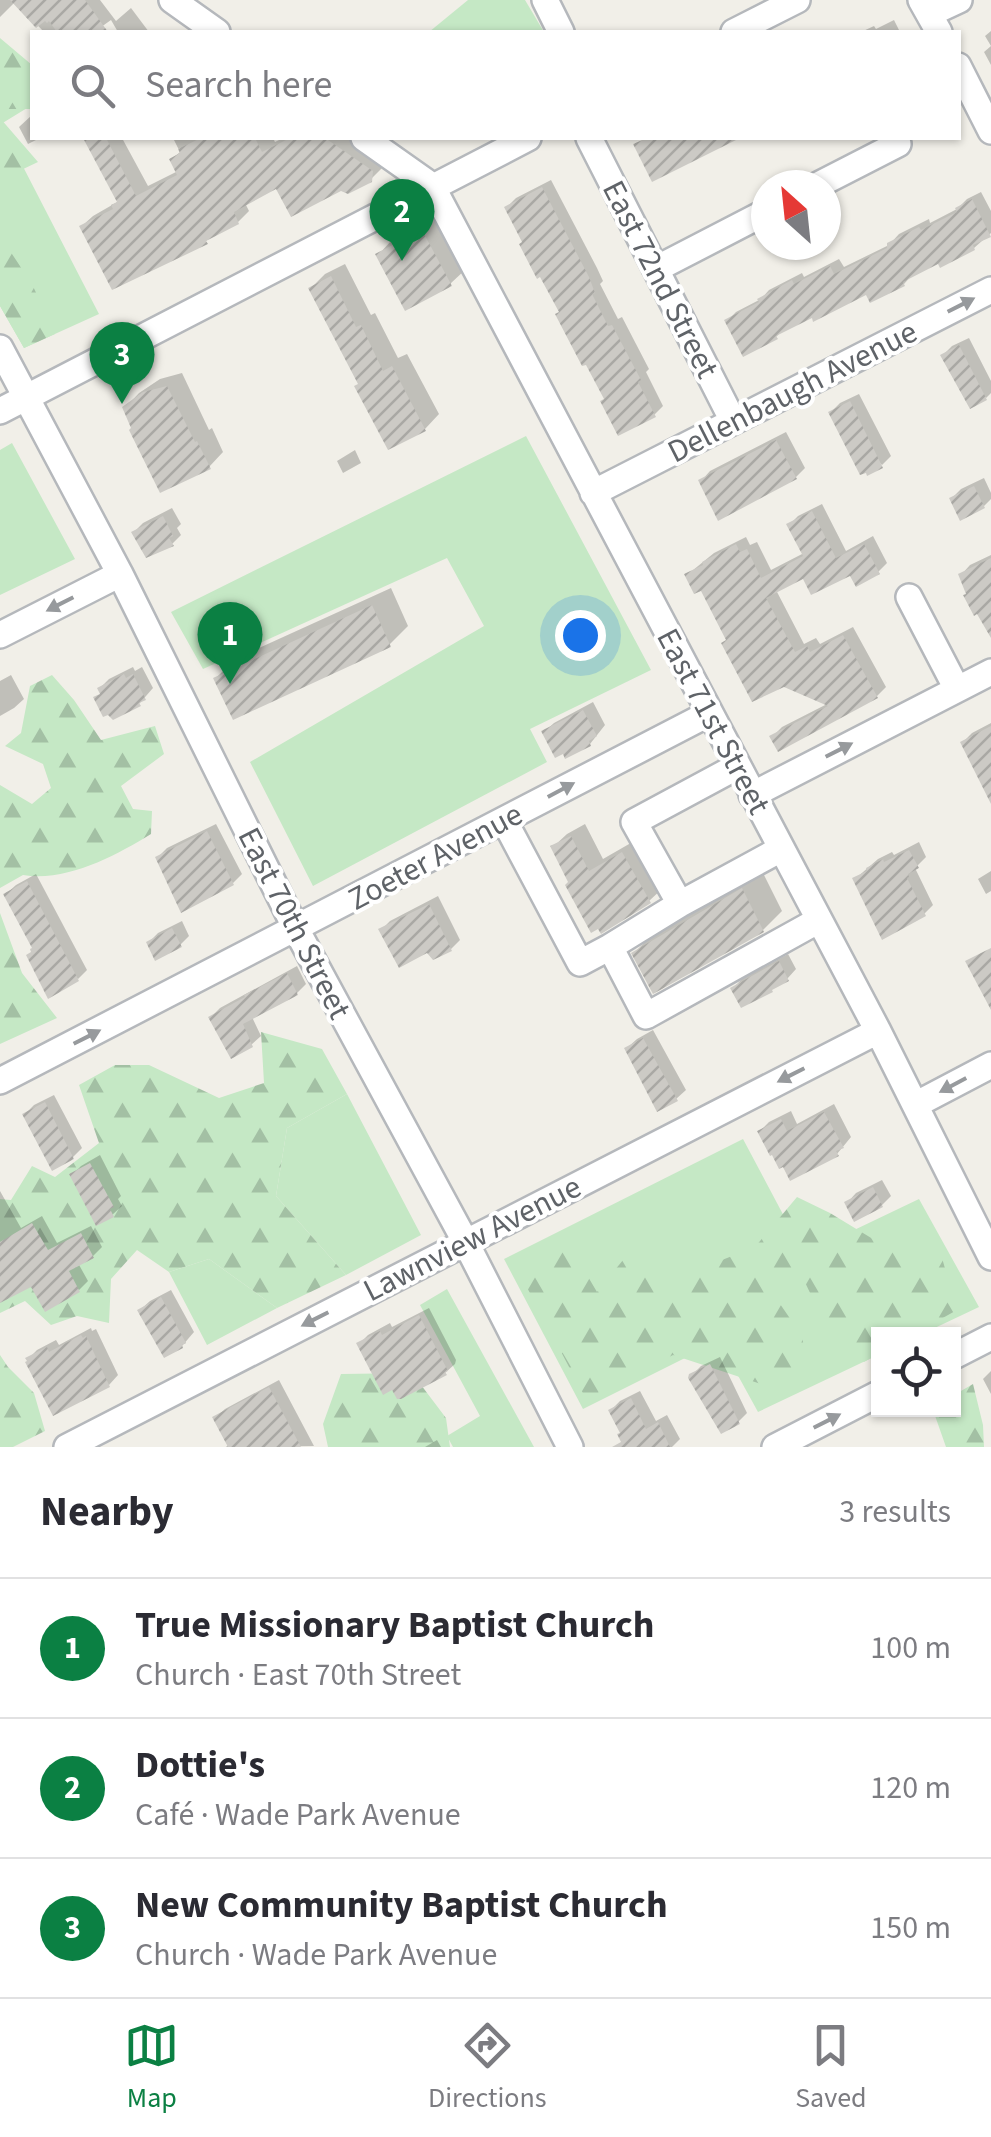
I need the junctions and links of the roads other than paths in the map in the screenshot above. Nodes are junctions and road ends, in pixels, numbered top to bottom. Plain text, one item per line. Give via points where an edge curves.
1 (173, 0) edge
2 (545, 0) edge
3 (798, 0) edge
4 (959, 0) edge
5 (930, 16) edge
6 (215, 30) edge
7 (560, 30) edge
8 (738, 30) edge
9 (961, 72) edge
10 (991, 130) edge
11 (367, 140) edge
12 (524, 140) edge
13 (590, 140) edge
14 (898, 144) dead end
15 (841, 173) edge
16 (432, 186) junction
17 (751, 220) edge
18 (656, 269) junction
19 (991, 290) edge
20 (0, 348) edge
21 (26, 397) junction
22 (0, 410) edge
23 (734, 421) junction
24 (593, 493) junction
25 (120, 574) junction
26 (909, 597) dead end
27 (0, 635) edge
28 (991, 672) edge
29 (958, 689) junction
30 (710, 712) junction
31 (738, 766) junction
32 (752, 794) junction
33 (504, 820) junction
34 (781, 849) junction
35 (680, 904) junction
36 (819, 920) junction
37 (296, 929) junction
38 (610, 946) junction
39 (878, 1031) junction
40 (991, 1065) edge
41 (0, 1082) edge
42 (916, 1105) junction
43 (465, 1241) junction
44 (991, 1257) edge
45 (991, 1337) edge
46 (961, 1352) edge
47 (871, 1398) edge
48 (68, 1447) edge
49 (570, 1447) edge
50 (776, 1447) edge

1 - 6 street
2 - 7 street
3 - 8 street
4 - 5 street
9 - 10 street
11 - 16 street
12 - 16 street
13 - 18 street, East 72nd Street
14 - 15 street
16 - 21 street
16 - 24 street, East 71st Street
17 - 18 street
18 - 23 street, East 72nd Street
23 -> 19 street, Dellenbaugh Avenue
20 - 21 street, East 70th Street
21 - 22 street
21 - 25 street, East 70th Street
23 - 24 street, Dellenbaugh Avenue
24 - 30 street, East 71st Street
25 -> 27 street
25 - 37 street, East 70th Street
26 - 29 street
28 - 29 street
32 -> 29 street
30 - 31 street, East 71st Street
33 -> 30 street, Zoeter Avenue
31 - 32 street, East 71st Street
31 - 35 street via 634,822
32 - 34 street, East 71st Street
33 - 37 street, Zoeter Avenue
33 - 38 street via 580,963
34 - 35 street
34 - 36 street, East 71st Street
35 - 38 street
36 - 38 street via 646,1016
36 - 39 street, East 71st Street
41 -> 37 street, Zoeter Avenue
37 - 43 street, East 70th Street
39 - 42 street, East 71st Street
39 -> 43 street, Lawnview Avenue
40 -> 42 street
42 - 44 street, East 71st Street
43 -> 48 street, Lawnview Avenue
43 - 49 street, East 70th Street
45 - 46 street
50 -> 47 street

